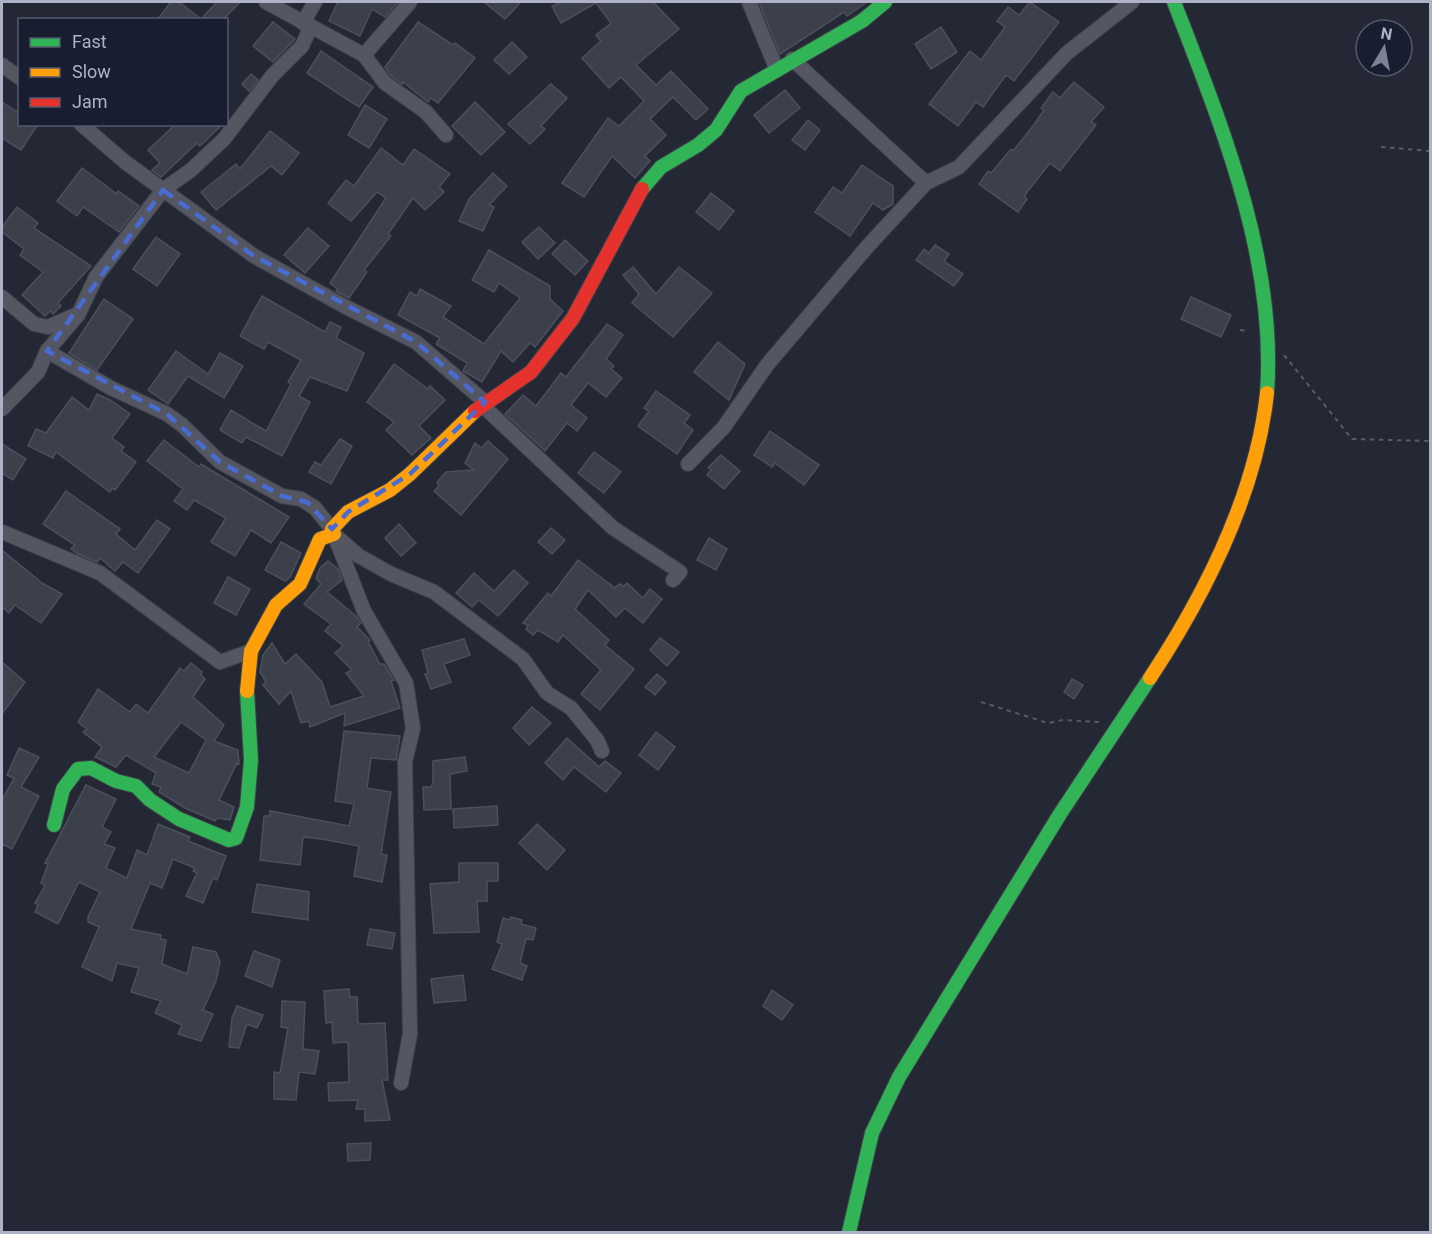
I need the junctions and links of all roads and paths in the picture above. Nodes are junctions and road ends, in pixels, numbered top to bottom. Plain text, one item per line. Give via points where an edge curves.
1 (266, 2) edge
2 (315, 2) edge
3 (410, 2) edge
4 (749, 2) edge
5 (885, 2) edge
6 (1132, 2) edge
7 (1174, 2) edge
8 (307, 26) junction
9 (364, 55) junction
10 (792, 59) junction
11 (2, 65) edge
12 (777, 70) junction
13 (18, 77) edge
14 (83, 126) edge
15 (446, 135) dead end
16 (1381, 147) dead end
17 (1431, 151) edge
18 (926, 183) junction
19 (163, 190) junction
20 (2, 297) edge
21 (78, 315) junction
22 (1267, 334) junction
23 (47, 351) junction
24 (483, 404) junction
25 (2, 409) edge
26 (1431, 441) edge
27 (688, 464) dead end
28 (2, 532) edge
29 (333, 532) junction
30 (674, 580) dead end
31 (251, 651) junction
32 (981, 702) dead end
33 (1117, 727) junction
34 (602, 751) dead end
35 (54, 825) dead end
36 (401, 1083) dead end
37 (849, 1233) edge

1 - 8 street
2 - 8 street
3 - 9 street
4 - 12 street
5 - 10 street via 861,21
6 - 18 street via 1067,53 958,167
7 - 22 street via 1232,159 1262,284
8 - 9 street
8 - 19 street via 302,46 272,76 220,143
9 - 15 street via 385,83 426,112
10 - 12 street
10 - 18 street
11 - 13 street
12 - 24 street via 741,91 716,130 661,167 642,189 590,290 558,339 531,372
14 - 19 street
16 - 17 path
18 - 27 street via 767,365 724,427
19 - 21 street via 96,277
19 - 24 street via 254,256 416,342
20 - 21 street via 34,324 48,327
21 - 23 street
22 - 26 path via 1352,439
22 - 33 street via 1263,429 1243,497 1224,546 1170,646
23 - 25 street via 30,382
23 - 29 street via 166,414 220,462 282,496 307,502
24 - 29 street via 410,474 390,490 348,512
24 - 30 street via 613,528 680,572
28 - 31 street via 100,573 220,662
29 - 31 street via 320,538 300,584 276,605
29 - 34 street via 359,556 434,592 523,659 548,693 571,708
29 - 36 street via 364,611 406,683 413,728 405,762 410,1034
31 - 35 street via 247,682 251,760 247,807 236,838 229,840 179,819 136,786 86,767 78,769 63,789
32 - 33 path via 1048,723 1088,720
33 - 37 street via 899,1077 872,1132

